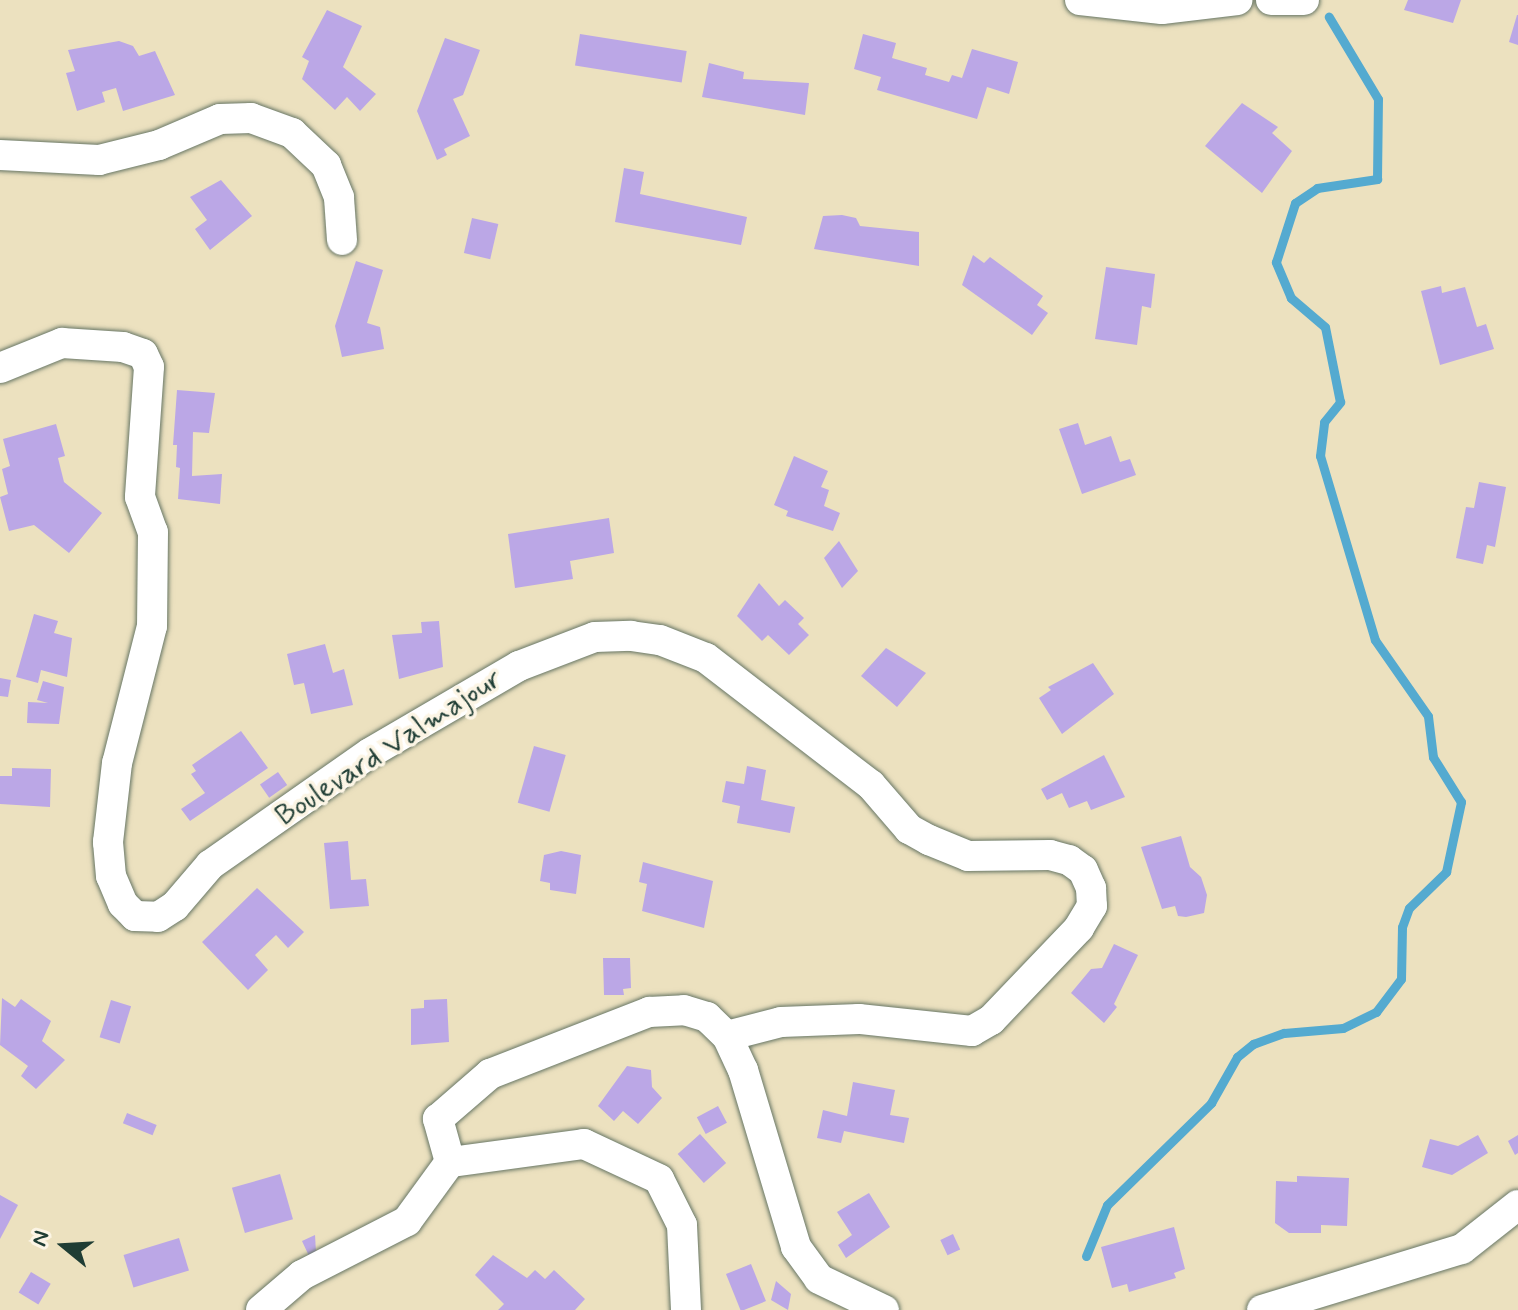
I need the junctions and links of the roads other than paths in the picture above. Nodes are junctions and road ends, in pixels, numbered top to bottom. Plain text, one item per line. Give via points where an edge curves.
1 (1080, 0) edge
2 (1237, 0) edge
3 (1271, 0) edge
4 (1304, 0) edge
5 (0, 155) edge
6 (342, 240) dead end
7 (0, 368) edge
8 (727, 1036) junction
9 (450, 1162) junction
10 (1518, 1205) edge
11 (261, 1310) edge
12 (686, 1310) edge
13 (884, 1310) edge
14 (1262, 1310) edge

1 - 2 street via 1162,9
3 - 4 street
5 - 6 street via 99,160 159,145 220,119 251,118 292,133 326,165 339,198
7 - 8 street, Boulevard Valmajour via 62,343 123,347 143,354 149,367 140,497 153,532 152,626 117,763 108,842 111,876 123,904 145,919 175,906 210,865 370,753 519,666 595,637 660,640 706,658 871,785 909,829 968,856 1050,855 1069,860 1083,870 1091,888 1092,906 1079,928 991,1020 972,1031 859,1019 781,1022
8 - 9 street via 707,1017 684,1010 649,1012 490,1074 438,1119
8 - 13 street via 743,1070 796,1247 819,1279
9 - 11 street via 407,1221 302,1275
9 - 12 street via 584,1144 659,1179 682,1225
10 - 14 street via 1462,1249

